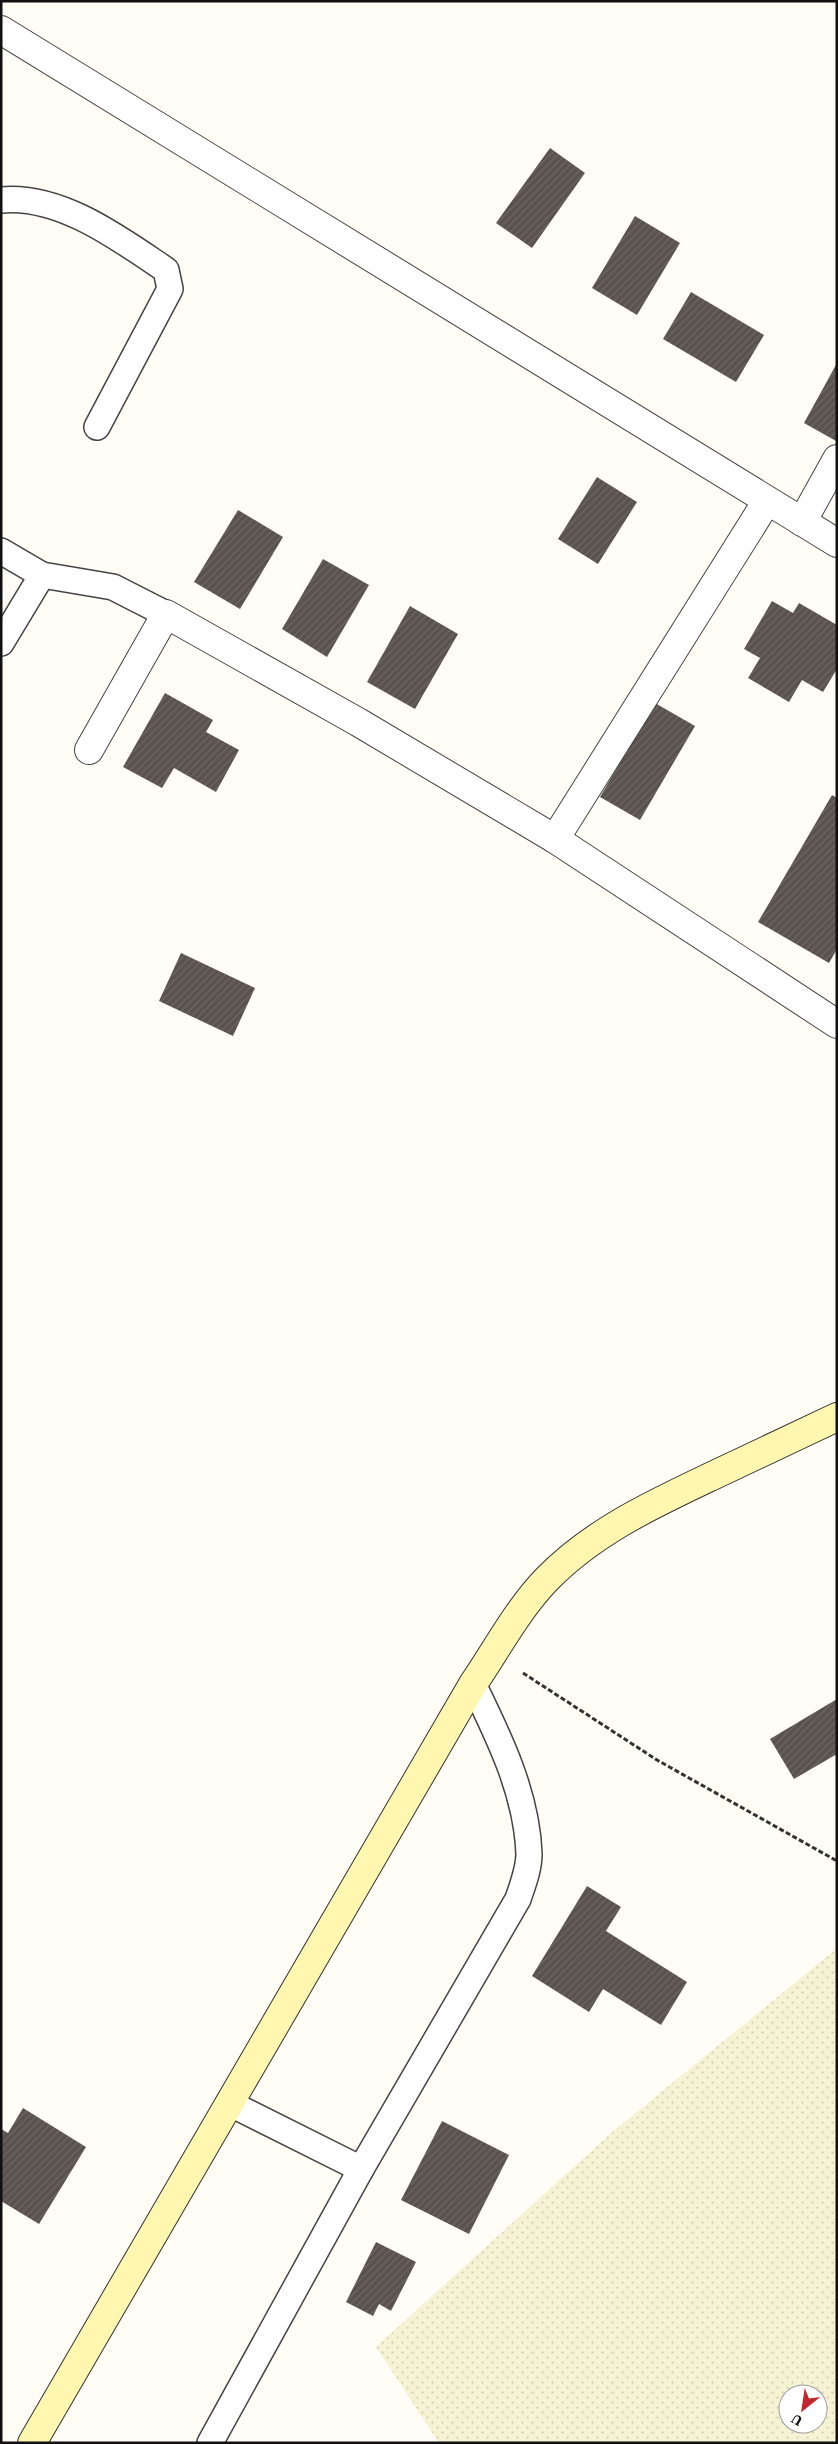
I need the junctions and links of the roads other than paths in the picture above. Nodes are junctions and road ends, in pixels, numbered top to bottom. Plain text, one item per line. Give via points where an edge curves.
1 (1, 30) edge
2 (1, 200) edge
3 (97, 427) dead end
4 (837, 459) edge
5 (767, 501) junction
6 (802, 522) junction
7 (837, 543) edge
8 (1, 551) edge
9 (42, 575) junction
10 (166, 614) junction
11 (1, 643) edge
12 (89, 750) dead end
13 (554, 839) junction
14 (837, 1024) edge
15 (837, 1418) edge
16 (473, 1684) junction
17 (229, 2103) junction
18 (361, 2169) junction
19 (32, 2443) edge
20 (210, 2443) edge

1 - 5 street
2 - 3 lane via 28,201 96,224 166,270 170,289
4 - 6 street
5 - 6 street
5 - 13 street
6 - 7 street
8 - 9 lane
9 - 10 lane via 113,587
9 - 11 lane
10 - 12 street
10 - 13 street via 358,722
13 - 14 street
15 - 16 street via 608,1528 547,1579 512,1623
16 - 17 street
16 - 18 lane via 504,1747 521,1807 529,1856 525,1877 518,1899
17 - 18 lane
17 - 19 street
18 - 20 lane

